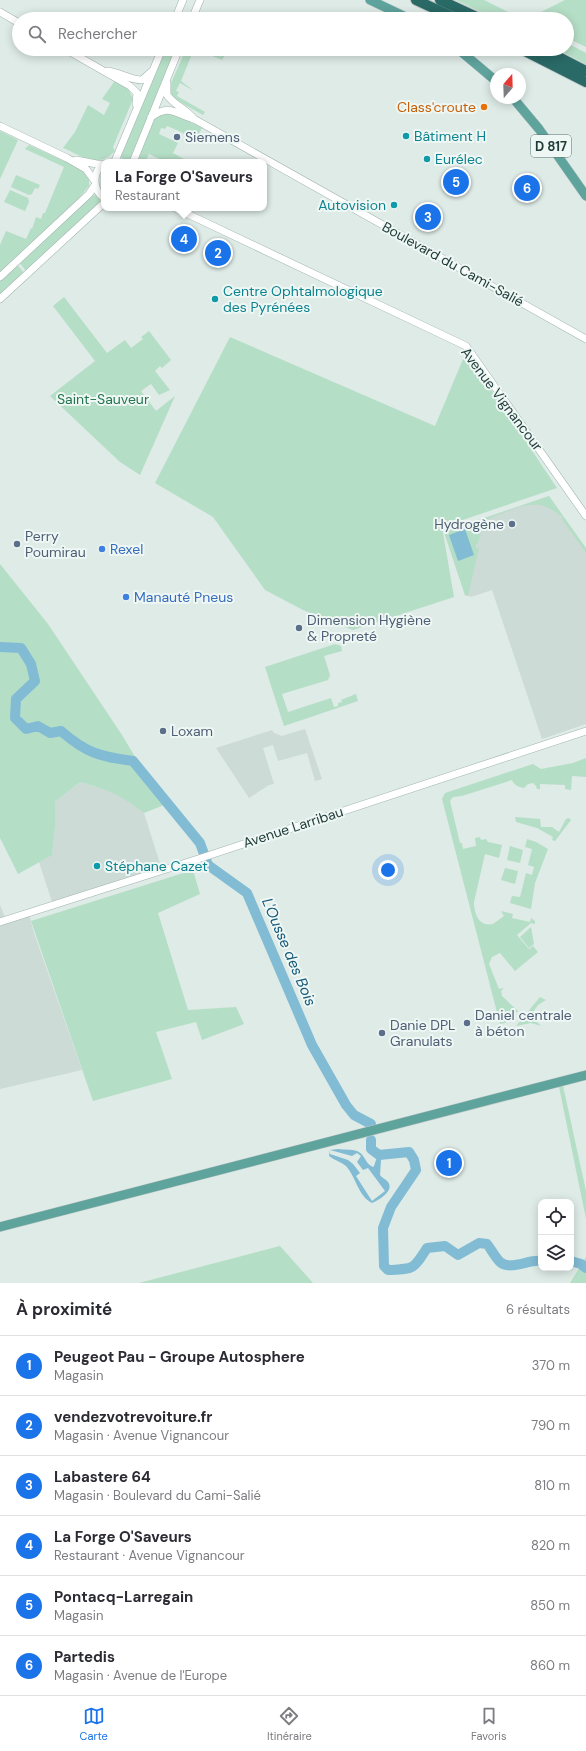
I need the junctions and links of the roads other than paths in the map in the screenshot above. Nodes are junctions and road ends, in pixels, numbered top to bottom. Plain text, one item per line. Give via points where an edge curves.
1 (183, 0) edge
2 (200, 0) edge
3 (370, 0) edge
4 (416, 0) edge
5 (440, 0) edge
6 (0, 12) edge
7 (178, 12) edge
8 (195, 12) edge
9 (395, 12) edge
10 (442, 12) edge
11 (466, 12) edge
12 (12, 19) edge
13 (77, 56) edge
14 (159, 56) edge
15 (176, 56) edge
16 (466, 56) edge
17 (535, 56) edge
18 (557, 56) edge
19 (104, 71) junction
20 (152, 71) junction
21 (586, 71) edge
22 (490, 76) edge
23 (168, 77) junction
24 (586, 82) edge
25 (518, 104) edge
26 (136, 111) junction
27 (151, 117) junction
28 (194, 119) junction
29 (0, 126) edge
30 (67, 158) junction
31 (112, 159) edge
32 (134, 159) edge
33 (265, 159) edge
34 (267, 160) edge
35 (101, 162) edge
36 (101, 168) edge
37 (95, 182) junction
38 (101, 195) edge
39 (586, 196) edge
40 (101, 206) edge
41 (181, 211) edge
42 (0, 277) edge
43 (0, 300) edge
44 (586, 339) edge
45 (586, 516) edge
46 (586, 731) edge
47 (0, 922) edge
48 (586, 1075) edge
49 (0, 1228) edge

1 - 7 street
2 - 8 street
3 - 9 main road
4 - 10 highway
5 - 11 highway
6 - 12 street
13 - 19 street
14 - 20 street
15 - 23 street
16 - 22 main road
17 - 24 highway
18 - 21 highway
19 - 20 street via 121,73 132,80 142,80
19 - 26 street via 137,93
20 - 26 street
23 - 27 street
23 - 28 street, Boulevard du Cami-Salié via 166,95
25 - 39 main road, D 817 via 539,129
26 - 31 street
27 - 28 street, Boulevard du Cami-Salié via 160,110 170,109
27 - 32 street
28 - 33 street, Boulevard du Cami-Salié
29 - 30 street
30 - 35 street
30 - 37 street via 86,169
34 - 44 street, Boulevard du Cami-Salié
36 - 37 street via 98,169
37 - 38 street
37 - 42 street via 88,194
40 - 43 street
41 - 45 street, Avenue Vignancour via 466,346
46 - 47 street, Avenue Larribau
48 - 49 main road

